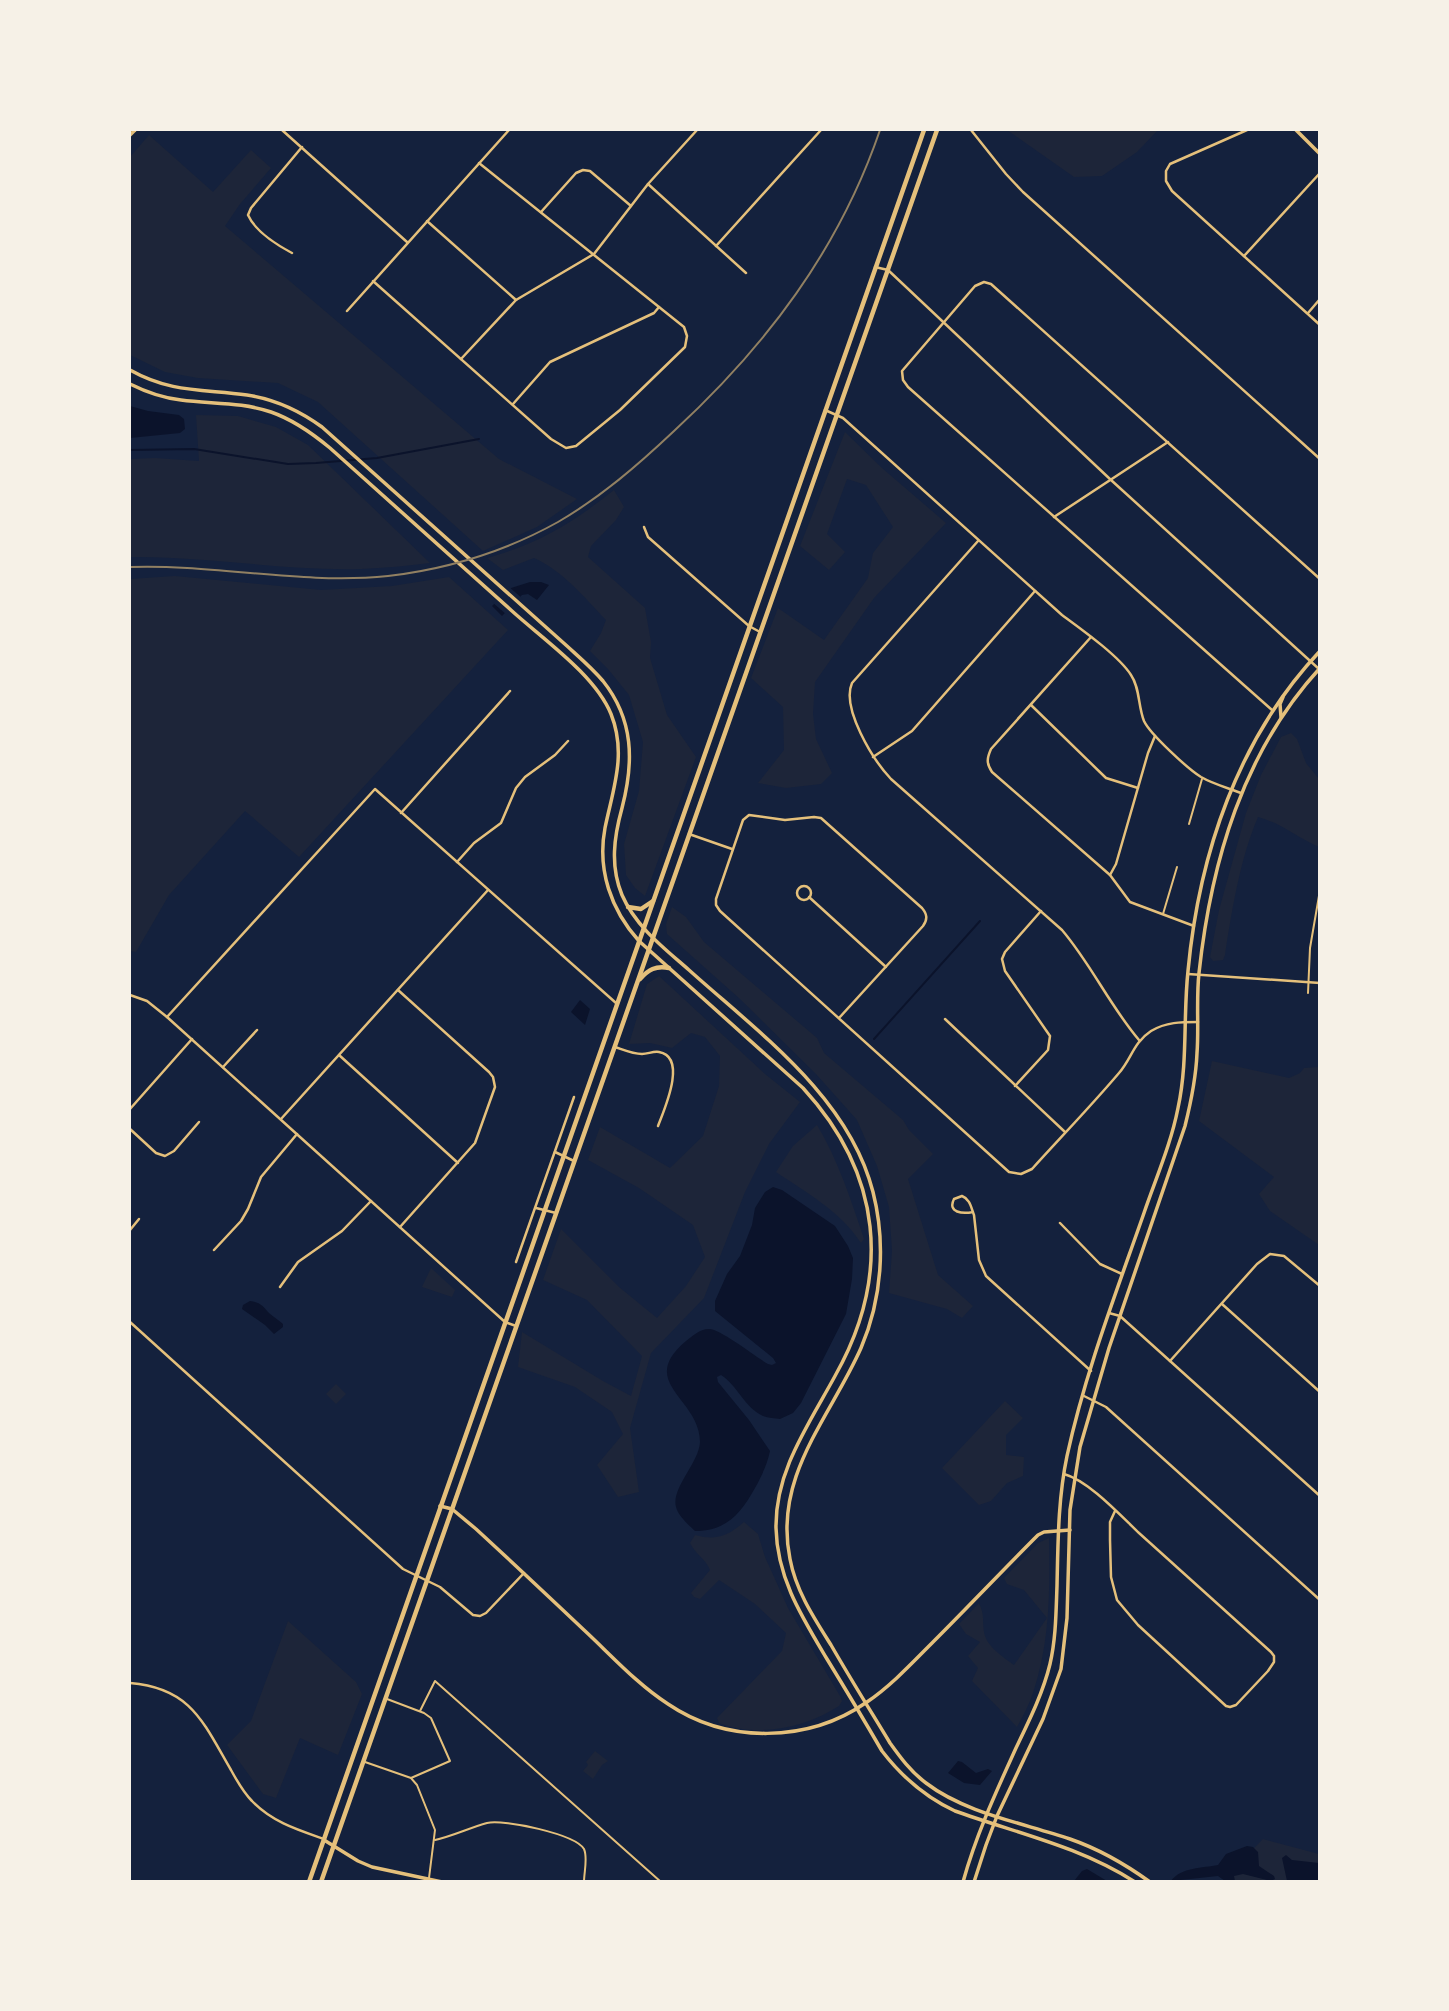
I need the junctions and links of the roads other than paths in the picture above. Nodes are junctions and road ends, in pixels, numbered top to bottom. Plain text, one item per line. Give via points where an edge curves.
1 (135, 130) edge
2 (282, 130) edge
3 (509, 130) edge
4 (688, 130) edge
5 (697, 130) edge
6 (821, 130) edge
7 (923, 130) edge
8 (937, 130) edge
9 (971, 130) edge
10 (1247, 130) edge
11 (1296, 130) edge
12 (693, 134) junction
13 (130, 135) edge
14 (302, 148) junction
15 (1320, 154) edge
16 (479, 163) junction
17 (1320, 173) edge
18 (906, 179) junction
19 (648, 184) junction
20 (918, 186) junction
21 (631, 206) junction
22 (541, 212) junction
23 (427, 221) junction
24 (408, 242) junction
25 (716, 246) junction
26 (292, 253) dead end
27 (594, 254) junction
28 (1244, 256) junction
29 (875, 267) junction
30 (888, 270) junction
31 (746, 273) dead end
32 (373, 281) junction
33 (1320, 299) edge
34 (516, 300) junction
35 (659, 307) junction
36 (347, 311) dead end
37 (1307, 313) junction
38 (944, 321) junction
39 (1320, 325) edge
40 (461, 360) junction
41 (130, 370) edge
42 (130, 384) edge
43 (513, 405) junction
44 (825, 410) junction
45 (836, 415) junction
46 (1168, 442) junction
47 (1320, 459) edge
48 (1111, 480) junction
49 (1054, 517) junction
50 (643, 527) dead end
51 (978, 541) junction
52 (775, 552) junction
53 (787, 555) junction
54 (1320, 579) edge
55 (1035, 591) junction
56 (749, 626) junction
57 (760, 632) junction
58 (1091, 637) junction
59 (569, 649) junction
60 (1320, 652) edge
61 (563, 656) junction
62 (1310, 661) junction
63 (1319, 668) edge
64 (510, 691) dead end
65 (726, 692) junction
66 (1285, 692) junction
67 (737, 696) junction
68 (1031, 705) junction
69 (1272, 710) junction
70 (1281, 717) junction
71 (1155, 736) junction
72 (568, 741) dead end
73 (873, 757) junction
74 (630, 763) junction
75 (619, 764) junction
76 (1202, 778) junction
77 (1138, 788) junction
78 (1231, 790) junction
79 (1241, 793) junction
80 (401, 813) junction
81 (1189, 824) dead end
82 (689, 834) junction
83 (733, 850) junction
84 (457, 862) junction
85 (603, 863) junction
86 (615, 867) junction
87 (1177, 867) dead end
88 (1110, 875) junction
89 (488, 890) junction
90 (1320, 890) edge
91 (809, 897) dead end
92 (653, 901) junction
93 (628, 907) junction
94 (1041, 911) junction
95 (1162, 915) junction
96 (1194, 926) junction
97 (643, 929) junction
98 (653, 937) junction
99 (639, 941) junction
100 (648, 949) junction
101 (886, 967) junction
102 (669, 968) junction
103 (1188, 974) junction
104 (1199, 975) junction
105 (637, 982) junction
106 (1309, 982) junction
107 (1320, 983) edge
108 (398, 990) junction
109 (1308, 993) dead end
110 (130, 995) edge
111 (616, 1003) junction
112 (167, 1017) junction
113 (839, 1018) junction
114 (945, 1019) dead end
115 (1186, 1022) junction
116 (1198, 1022) junction
117 (257, 1030) dead end
118 (192, 1040) junction
119 (1139, 1040) junction
120 (615, 1047) junction
121 (339, 1055) junction
122 (223, 1067) junction
123 (1015, 1086) junction
124 (574, 1097) dead end
125 (130, 1109) edge
126 (281, 1119) junction
127 (199, 1122) dead end
128 (657, 1126) dead end
129 (130, 1129) edge
130 (1066, 1132) junction
131 (297, 1134) junction
132 (1171, 1136) junction
133 (1181, 1140) junction
134 (555, 1152) junction
135 (563, 1156) junction
136 (575, 1161) junction
137 (458, 1163) junction
138 (371, 1201) junction
139 (535, 1208) junction
140 (544, 1210) junction
141 (973, 1212) junction
142 (556, 1213) junction
143 (139, 1219) dead end
144 (1060, 1223) dead end
145 (400, 1227) junction
146 (130, 1230) edge
147 (214, 1250) dead end
148 (516, 1262) dead end
149 (1122, 1274) junction
150 (1320, 1286) edge
151 (280, 1287) dead end
152 (1222, 1304) junction
153 (1110, 1313) junction
154 (1120, 1316) junction
155 (130, 1322) edge
156 (505, 1322) junction
157 (516, 1326) junction
158 (1170, 1361) junction
159 (1091, 1371) junction
160 (1320, 1392) edge
161 (1084, 1396) junction
162 (1094, 1400) junction
163 (472, 1416) junction
164 (484, 1418) junction
165 (1064, 1474) junction
166 (1074, 1477) junction
167 (1320, 1496) edge
168 (440, 1506) junction
169 (452, 1509) junction
170 (1115, 1511) junction
171 (1058, 1530) junction
172 (1070, 1530) junction
173 (524, 1573) junction
174 (415, 1577) junction
175 (427, 1582) junction
176 (1320, 1600) edge
177 (382, 1671) junction
178 (394, 1676) junction
179 (130, 1683) edge
180 (1040, 1696) junction
181 (386, 1699) junction
182 (1050, 1700) junction
183 (866, 1703) junction
184 (857, 1709) junction
185 (420, 1711) junction
186 (352, 1756) junction
187 (363, 1762) junction
188 (411, 1778) junction
189 (987, 1812) junction
190 (998, 1816) junction
191 (983, 1821) junction
192 (994, 1824) junction
193 (324, 1839) junction
194 (435, 1840) junction
195 (333, 1847) junction
196 (429, 1880) edge
197 (309, 1881) edge
198 (321, 1881) edge
199 (442, 1881) edge
200 (584, 1881) edge
201 (661, 1881) edge
202 (963, 1881) edge
203 (974, 1881) edge
204 (1135, 1881) edge
205 (1149, 1881) edge

1 - 13 main road
2 - 14 street
3 - 16 street
4 - 12 street
5 - 12 street
6 - 25 street
7 - 18 main road
8 - 20 main road
9 - 47 street via 1023,192
10 - 28 street via 1170,164 1165,177 1172,191
11 - 15 main road
12 - 19 street
14 - 24 street
14 - 26 street via 248,215 277,245
16 - 22 street
16 - 23 street
17 - 28 street
18 - 20 main road
18 - 29 main road
19 - 21 street
19 - 25 street
20 - 30 main road
21 - 22 street via 583,170
21 - 27 street
22 - 27 street
23 - 24 street
23 - 34 street
24 - 32 street
25 - 31 street
27 - 34 street
27 - 35 street
28 - 37 street
29 - 30 street
29 - 44 main road
30 - 38 street
30 - 45 main road
32 - 36 street
32 - 40 street
33 - 37 street
34 - 40 street
35 - 43 street via 550,362
35 - 43 street via 685,328 685,346 576,446 568,448 551,439
37 - 39 street
38 - 46 street via 975,286 984,282 994,285
38 - 48 street
38 - 49 street via 902,371 908,387
40 - 43 street
41 - 59 main road via 178,389 249,395 308,417
42 - 61 main road via 162,397 271,412 303,427
44 - 45 street
44 - 52 main road
45 - 51 street
45 - 53 main road
46 - 48 street
46 - 54 street
48 - 49 street
48 - 62 street
49 - 69 street
50 - 56 street via 648,537
51 - 55 street
51 - 73 street via 852,682 849,693
52 - 53 main road
52 - 56 main road
53 - 57 main road
55 - 58 street
55 - 73 street via 912,731
56 - 57 street
56 - 65 main road
57 - 67 main road
58 - 68 street
58 - 71 street via 1132,675 1144,720
59 - 61 main road
59 - 74 main road via 614,696 625,722
60 - 62 main road
61 - 75 main road via 606,704 616,729
62 - 63 street
62 - 66 main road
63 - 70 main road
64 - 80 street
65 - 67 main road
65 - 92 main road
66 - 69 main road
66 - 70 main road
67 - 82 main road
68 - 77 street via 1106,778
68 - 88 street via 991,749 989,767
69 - 78 main road
70 - 79 main road
71 - 76 street
71 - 77 street
72 - 84 street via 525,776 501,823
73 - 94 street via 891,779
74 - 75 main road
74 - 86 main road via 616,832
75 - 85 main road via 605,827
76 - 78 street
76 - 81 lane
77 - 88 street
78 - 79 street
78 - 96 main road
79 - 104 main road via 1209,905
80 - 84 street
80 - 112 street via 375,789
82 - 83 street
82 - 98 main road
83 - 101 street via 749,815 821,818 927,917
83 - 113 street via 716,905
84 - 89 street
85 - 86 main road
85 - 99 main road via 613,902
86 - 93 main road
87 - 95 lane
88 - 95 street via 1130,901
89 - 108 street
89 - 111 street
90 - 106 lane
91 - 101 street
92 - 93 main road via 641,909
92 - 97 main road
93 - 97 main road
94 - 119 street via 1071,941
94 - 123 street via 1002,959 1004,971 1050,1036 1048,1049
95 - 96 street
96 - 103 main road
97 - 98 main road
97 - 99 main road
98 - 100 main road
98 - 183 main road via 829,1102 854,1140 873,1191 880,1236 876,1300 861,1348 796,1472 786,1525 790,1562 803,1599
99 - 100 main road
99 - 111 main road
100 - 102 main road
100 - 105 main road
101 - 113 street
102 - 105 main road via 651,969
102 - 184 main road via 818,1104 849,1151 867,1203 872,1238 864,1312 851,1347 785,1471 776,1526 780,1565 793,1600
103 - 104 street
103 - 115 main road
104 - 106 street
104 - 116 main road
105 - 120 main road
106 - 107 street
106 - 109 lane
108 - 121 street
108 - 137 street via 489,1072 495,1083 475,1143
110 - 112 street via 147,1001
111 - 135 main road
112 - 118 street
113 - 130 street via 1009,1172 1021,1174 1032,1169
114 - 123 street
115 - 116 street
115 - 119 street via 1158,1027
115 - 132 main road via 1184,1073
116 - 133 main road via 1193,1091
117 - 122 street
118 - 122 street
118 - 125 street
119 - 130 street via 1121,1070
120 - 128 street via 639,1054 660,1053 671,1062 674,1072 668,1100
120 - 136 main road
121 - 126 street
121 - 137 street
122 - 126 street
123 - 130 street
124 - 134 street
126 - 131 street
127 - 129 street via 165,1156
131 - 138 street
131 - 147 street via 261,1177 241,1221
132 - 133 main road
132 - 149 main road
133 - 154 main road
134 - 135 street
134 - 139 street
135 - 136 street
135 - 140 main road
136 - 142 main road
137 - 145 street
138 - 145 street
138 - 151 street via 342,1231 298,1262
139 - 140 street
139 - 148 street
140 - 142 street
140 - 156 main road
141 - 141 street via 957,1212 954,1199 965,1198
141 - 159 street via 980,1265 986,1276
142 - 157 main road
143 - 146 street
144 - 149 street via 1096,1261
145 - 156 street
149 - 153 main road
150 - 152 street via 1284,1256 1270,1254
152 - 158 street
152 - 160 street
153 - 154 street
153 - 159 main road
154 - 158 street
154 - 162 main road
155 - 174 street
156 - 157 street
156 - 163 main road
157 - 164 main road
158 - 167 street
159 - 161 main road
161 - 162 street
161 - 165 main road
162 - 166 main road
162 - 176 street
163 - 164 main road
163 - 168 main road
164 - 169 main road
165 - 166 street
165 - 171 main road
166 - 170 street
166 - 172 main road
168 - 169 main road
168 - 174 main road
169 - 173 main road
169 - 175 main road
170 - 170 street via 1110,1540 1117,1600 1226,1706 1236,1705 1272,1666 1274,1656
171 - 172 main road
171 - 180 main road via 1054,1644
171 - 183 main road via 1038,1535
172 - 182 main road via 1066,1637
173 - 175 street via 478,1616
173 - 184 main road via 651,1692 696,1720 738,1732 777,1733 815,1727
174 - 175 street
174 - 177 main road
175 - 178 main road
177 - 178 main road
177 - 186 main road
178 - 181 main road
179 - 193 street via 164,1689 183,1701 201,1720 241,1788 263,1812
180 - 182 main road
180 - 189 main road
181 - 185 lane
181 - 187 main road
182 - 190 main road
183 - 184 main road
183 - 189 main road via 901,1758 924,1781
184 - 191 main road via 882,1751 913,1785 938,1803
185 - 188 lane via 431,1718 450,1760
185 - 201 lane via 435,1681 439,1683
186 - 187 main road
186 - 193 main road
187 - 188 lane
187 - 195 main road
188 - 194 lane via 435,1830
189 - 190 main road
189 - 191 main road
190 - 192 main road
190 - 205 main road via 1094,1848
191 - 192 main road
191 - 202 main road
192 - 203 main road
192 - 204 main road via 1086,1855
193 - 195 main road
193 - 197 main road
194 - 196 lane
194 - 200 lane via 502,1821 530,1827 572,1839 582,1847
195 - 196 main road via 372,1867
195 - 198 main road
196 - 199 main road

